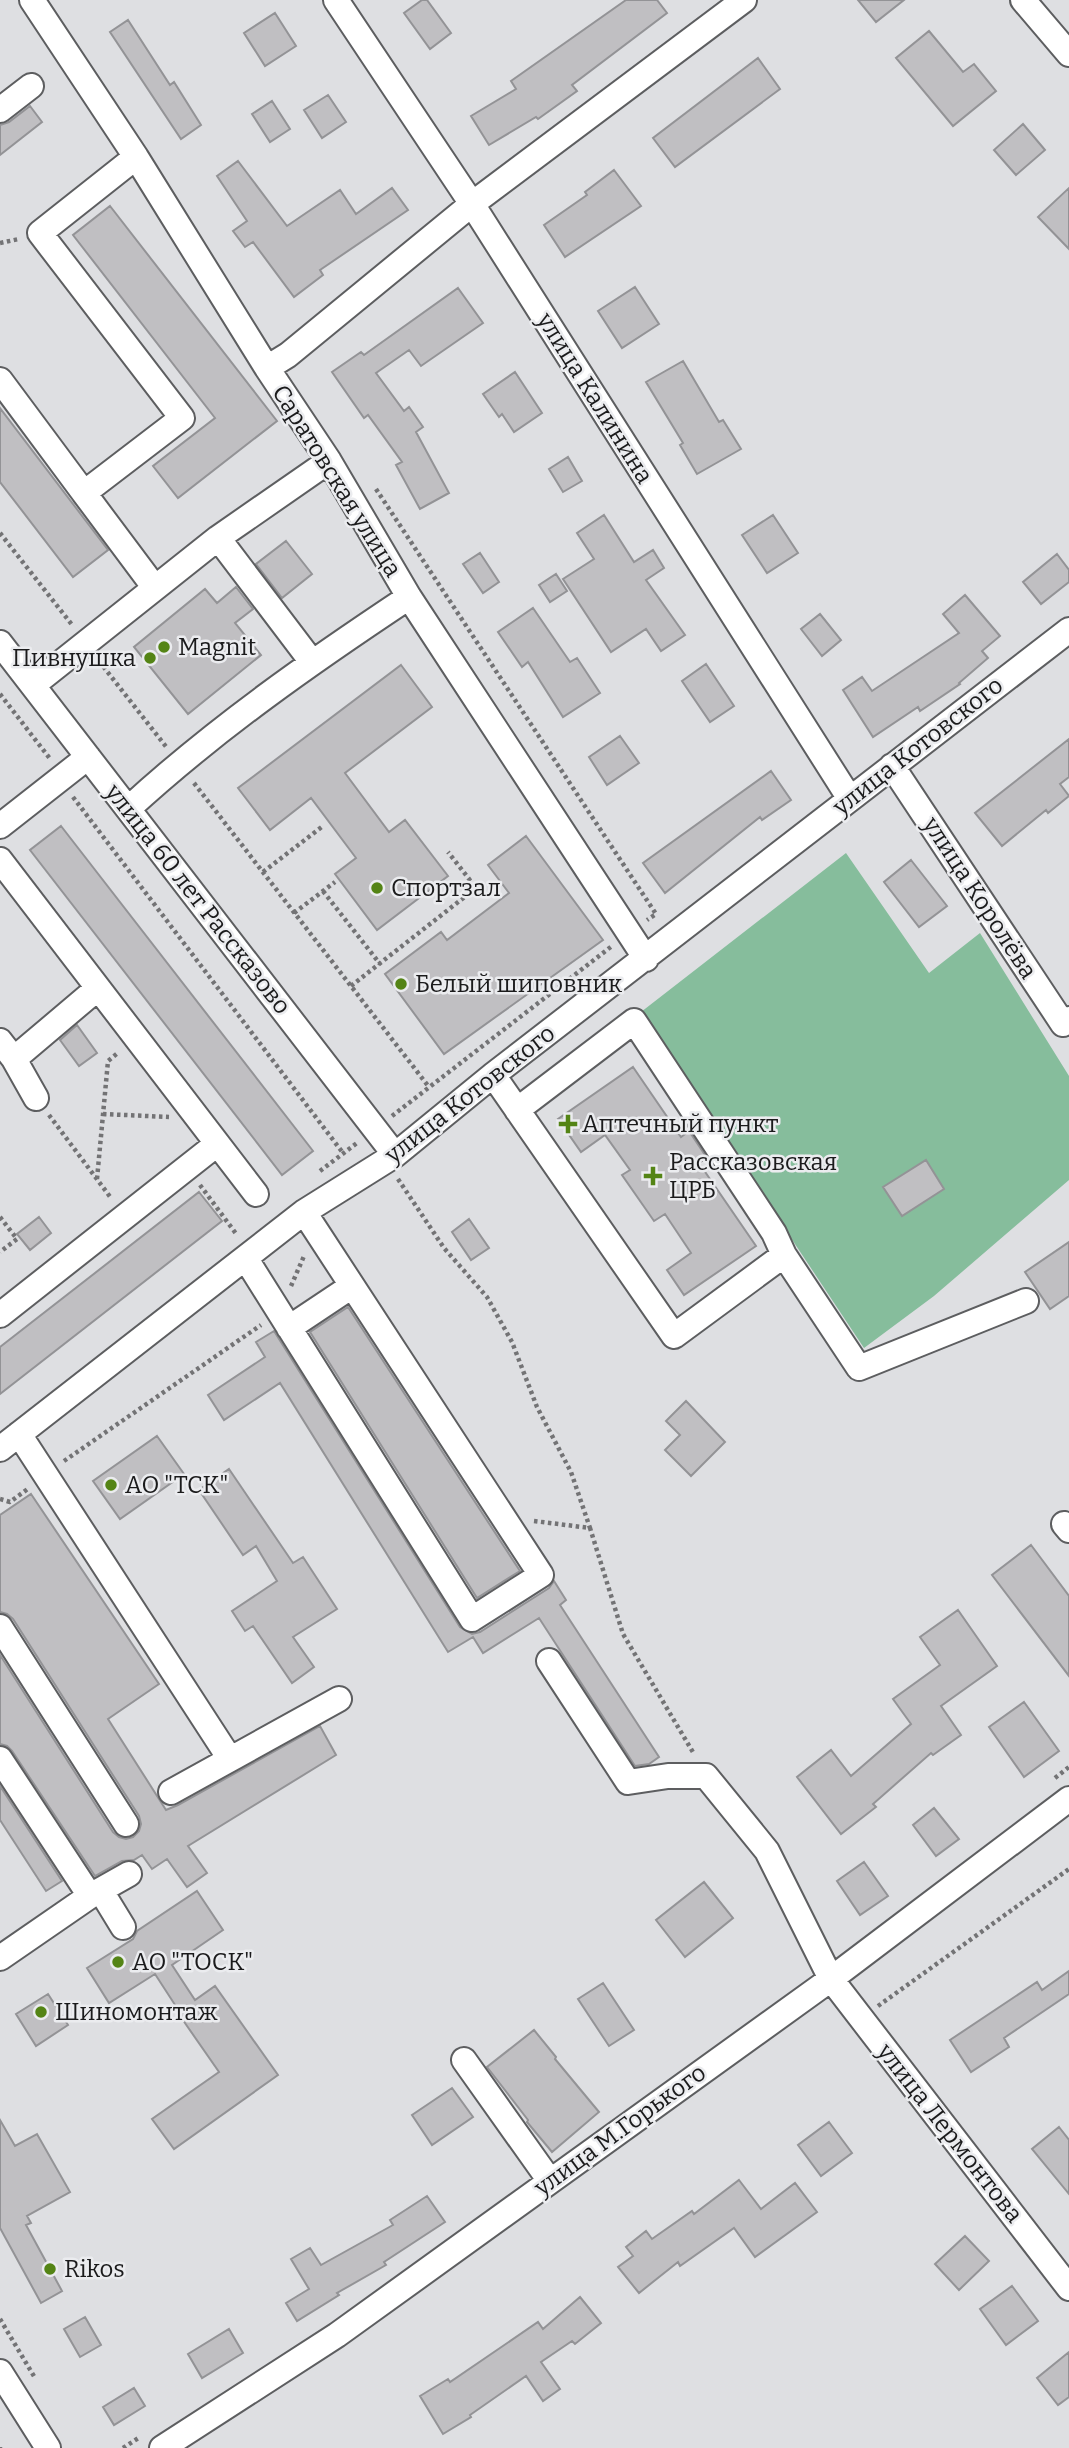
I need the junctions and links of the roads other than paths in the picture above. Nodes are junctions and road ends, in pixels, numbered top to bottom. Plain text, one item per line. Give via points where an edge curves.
1 (32, 0) edge
2 (336, 0) edge
3 (744, 0) edge
4 (1023, 0) edge
5 (1069, 54) edge
6 (31, 86) dead end
7 (0, 110) edge
8 (136, 157) junction
9 (472, 204) junction
10 (267, 368) junction
11 (0, 380) edge
12 (328, 461) junction
13 (84, 493) junction
14 (218, 538) junction
15 (155, 587) junction
16 (409, 597) junction
17 (1069, 630) edge
18 (0, 643) edge
19 (312, 662) junction
20 (33, 685) junction
21 (88, 757) junction
22 (892, 766) junction
23 (850, 799) junction
24 (128, 808) junction
25 (0, 826) edge
26 (0, 860) edge
27 (646, 958) junction
28 (98, 988) junction
29 (1069, 1019) edge
30 (7, 1050) edge
31 (493, 1075) junction
32 (36, 1098) road end
33 (517, 1110) junction
34 (217, 1143) junction
35 (390, 1158) junction
36 (256, 1194) dead end
37 (304, 1212) junction
38 (784, 1255) junction
39 (246, 1259) junction
40 (352, 1286) junction
41 (1026, 1301) dead end
42 (0, 1315) edge
43 (289, 1328) junction
44 (10, 1442) edge
45 (0, 1627) edge
46 (549, 1661) dead end
47 (339, 1699) dead end
48 (0, 1759) edge
49 (230, 1759) junction
50 (171, 1792) dead end
51 (1069, 1799) edge
52 (126, 1824) dead end
53 (130, 1874) dead end
54 (96, 1894) junction
55 (123, 1927) dead end
56 (0, 1958) edge
57 (831, 1979) junction
58 (464, 2060) dead end
59 (551, 2181) junction
60 (1069, 2288) edge
61 (0, 2372) edge
62 (48, 2448) edge
63 (162, 2448) edge

1 - 8 street, Саратовская улица
2 - 9 street, улица Калинина
3 - 9 street
4 - 5 street
6 - 7 street
8 - 10 street, Саратовская улица
8 - 13 street via 40,233 182,418
9 - 10 street
9 - 23 street, улица Калинина
10 - 12 street, Саратовская улица
11 - 13 street
12 - 14 street
12 - 16 street, Саратовская улица
13 - 15 street
14 - 15 street
14 - 19 street
15 - 20 street
16 - 19 street
16 - 27 street, Саратовская улица
17 - 22 street, улица Котовского
18 - 20 street, улица 60 лет Рассказово
19 - 24 street via 178,763
20 - 21 street, улица 60 лет Рассказово
21 - 24 street, улица 60 лет Рассказово
21 - 25 street
22 - 23 street, улица Котовского
22 - 29 street, улица Королёва via 1063,1024
23 - 27 street, улица Котовского
24 - 35 street, улица 60 лет Рассказово
26 - 28 street
27 - 31 street, улица Котовского
28 - 30 street
28 - 34 street
30 - 32 street
31 - 33 street
31 - 35 street, улица Котовского
33 - 38 street via 674,1336
33 - 38 street via 634,1021
34 - 36 street
34 - 42 street
35 - 37 street, улица Котовского
37 - 39 street, улица Котовского
37 - 40 street
38 - 41 street via 859,1368
39 - 43 street
39 - 44 street, улица Котовского
40 - 43 street
40 - 43 street via 541,1575 471,1619
44 - 49 street
45 - 52 street
46 - 57 street, улица Лермонтова via 628,1782 706,1776 767,1852
47 - 49 street
48 - 54 street
49 - 50 street
51 - 57 street, улица М.Горького
53 - 54 street
54 - 55 street
54 - 56 street
57 - 59 street, улица М.Горького
57 - 60 street, улица Лермонтова
58 - 59 street
59 - 63 street, улица М.Горького via 337,2335
61 - 62 street

